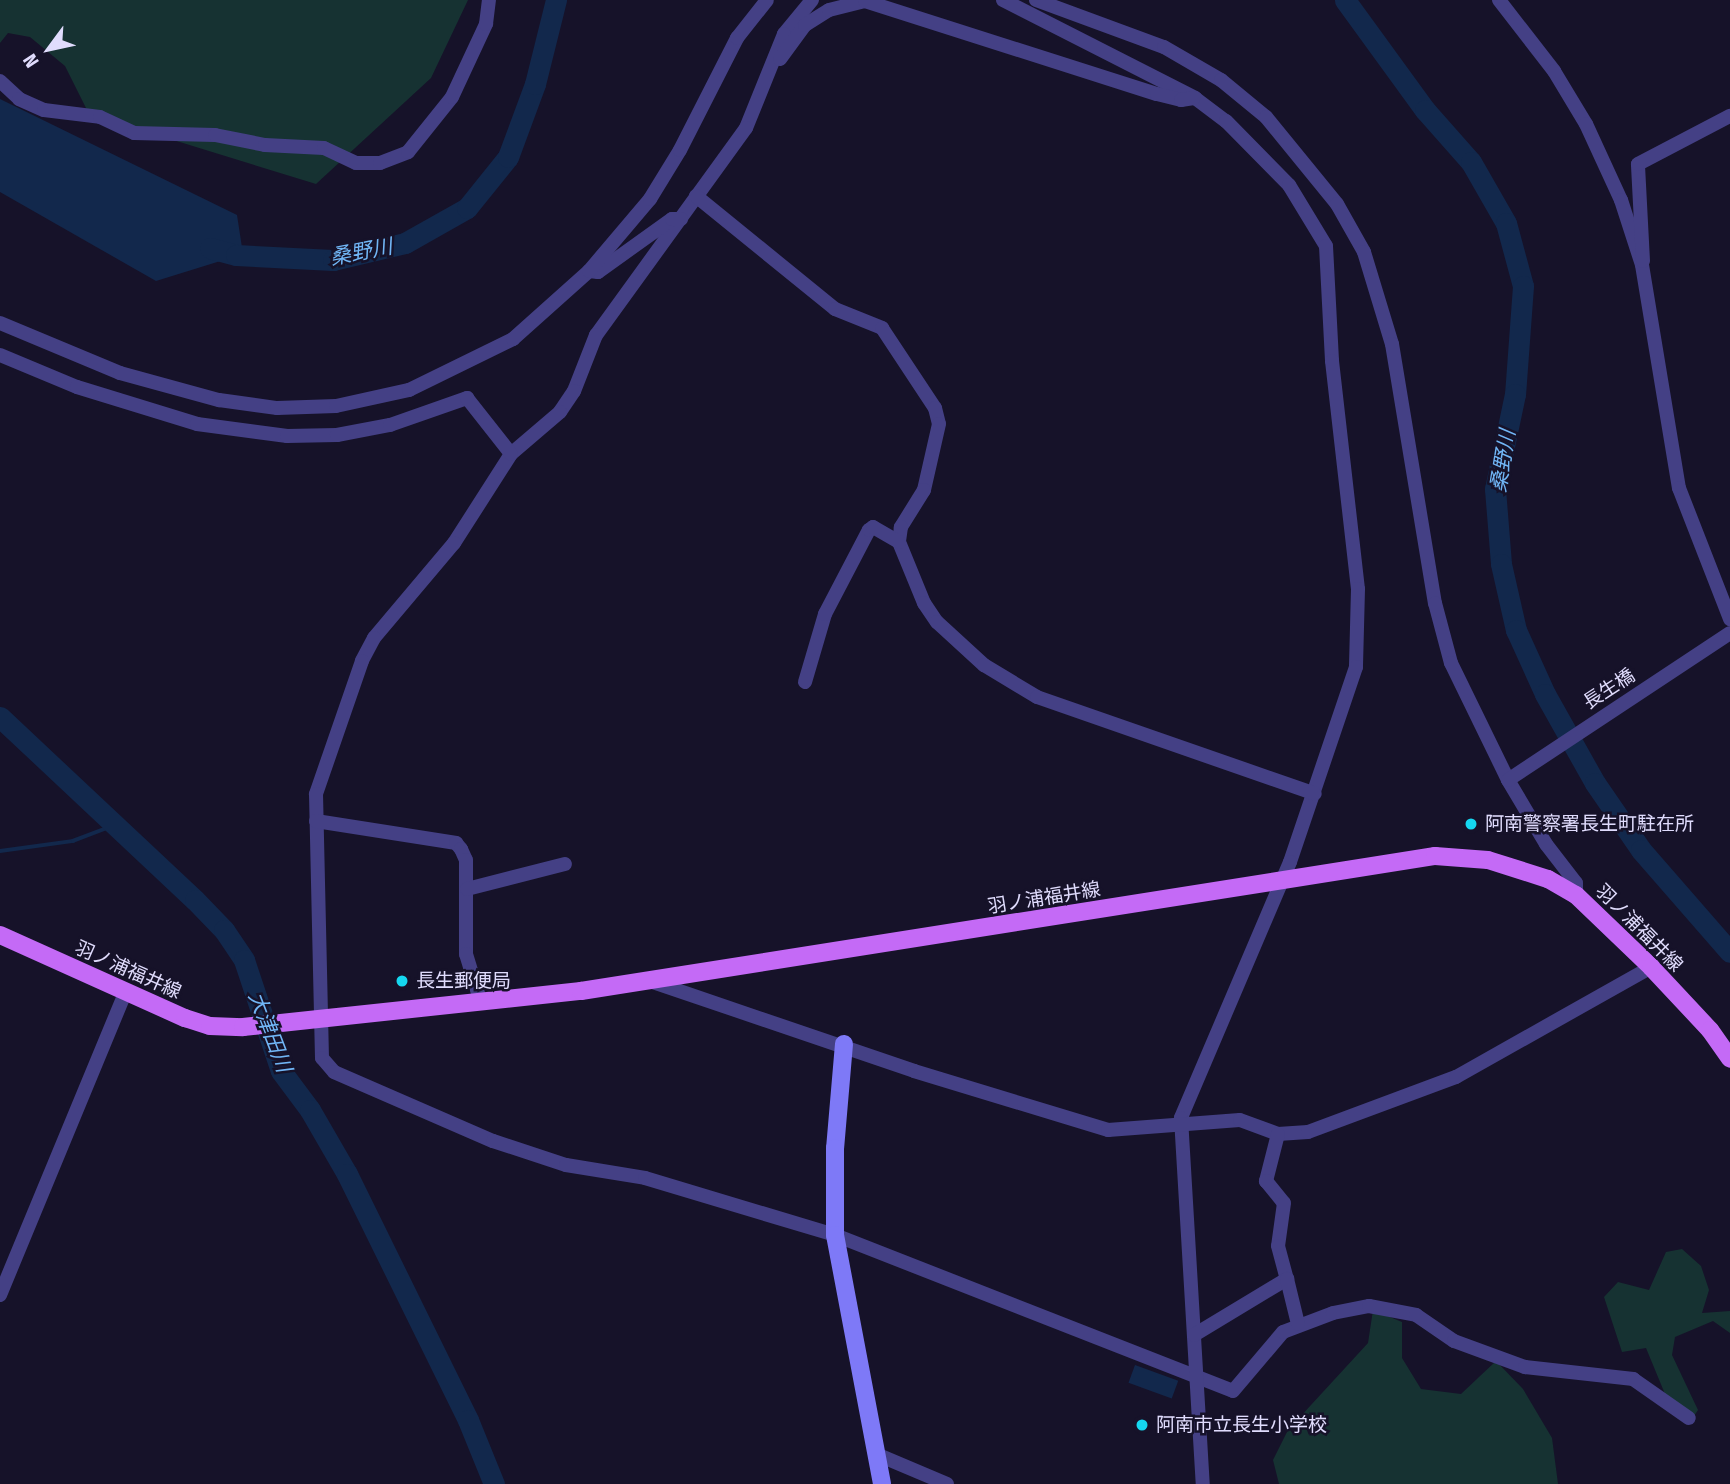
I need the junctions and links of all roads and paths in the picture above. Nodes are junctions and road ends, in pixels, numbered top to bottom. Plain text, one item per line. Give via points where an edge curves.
1 (489, 0) edge
2 (767, 0) edge
3 (812, 0) edge
4 (1003, 0) edge
5 (1036, 0) edge
6 (1499, 0) edge
7 (773, 66) junction
8 (0, 81) edge
9 (1195, 98) junction
10 (1730, 116) edge
11 (696, 196) junction
12 (681, 219) junction
13 (1642, 265) junction
14 (589, 271) junction
15 (0, 323) edge
16 (0, 355) edge
17 (512, 454) junction
18 (899, 542) junction
19 (1730, 619) edge
20 (1728, 635) edge
21 (805, 682) dead end
22 (1511, 777) junction
23 (1315, 794) junction
24 (316, 821) junction
25 (565, 864) dead end
26 (1280, 881) junction
27 (467, 889) junction
28 (1576, 895) junction
29 (0, 935) edge
30 (1651, 967) junction
31 (650, 981) junction
32 (125, 993) junction
33 (481, 1003) junction
34 (319, 1018) junction
35 (844, 1044) junction
36 (1730, 1059) edge
37 (1181, 1128) junction
38 (1278, 1134) junction
39 (835, 1235) junction
40 (1287, 1279) junction
41 (0, 1295) edge
42 (1298, 1324) junction
43 (1194, 1335) junction
44 (1197, 1380) junction
45 (1689, 1418) dead end
46 (876, 1454) junction
47 (882, 1484) edge
48 (947, 1484) edge
49 (1203, 1484) edge

1 - 8 street via 486,24 452,97 408,152 380,163 356,163 324,148 264,145 215,135 134,132 100,117 44,110 19,99
2 - 14 street via 737,38 686,140 650,199
3 - 7 street via 784,34
4 - 9 street
5 - 22 street via 1164,47 1221,80 1266,117 1337,205 1364,252 1392,344 1435,603 1451,663
6 - 13 street via 1554,71 1586,124 1621,200
7 - 9 street via 805,25 828,10 865,1 1157,94
7 - 11 street via 746,128
9 - 23 street via 1226,121 1289,185 1326,246 1332,361 1359,590 1359,635 1349,691
10 - 13 street via 1638,163 1646,254
11 - 12 street
11 - 18 street via 835,309 882,328 936,408 939,424 924,490 901,527
12 - 14 street via 672,219 598,272
12 - 17 street via 596,335 573,391 559,412
13 - 19 street via 1679,488
14 - 15 street via 513,339 472,363 409,390 335,406 277,408 219,400 120,373
16 - 17 street via 77,387 197,424 287,436 337,435 390,425 467,398
17 - 24 street via 454,543 374,638 316,794
18 - 21 street via 873,527 869,530 825,614
18 - 23 street via 924,603 937,622 1005,680 1037,697
20 - 22 street, 長生橋
22 - 28 street via 1546,844 1576,883
23 - 26 street
24 - 27 street via 456,843 466,860
24 - 34 street
25 - 27 street
26 - 28 main road, 羽ノ浦福井線 via 1435,856 1516,867
26 - 31 main road, 羽ノ浦福井線
26 - 37 street via 1181,1118
27 - 33 street via 466,954
28 - 30 main road, 羽ノ浦福井線
29 - 32 main road, 羽ノ浦福井線
30 - 36 main road, 羽ノ浦福井線
30 - 38 street via 1456,1077 1307,1132
31 - 33 main road, 羽ノ浦福井線
31 - 35 street
32 - 34 main road, 羽ノ浦福井線 via 210,1026 287,1024
32 - 41 street
33 - 34 main road, 羽ノ浦福井線
34 - 39 street via 322,1058 334,1072 493,1141 566,1165 645,1178
35 - 37 street via 914,1071 1108,1130
35 - 39 street via 835,1148
37 - 38 street via 1240,1120
37 - 43 street
38 - 40 street via 1266,1181 1284,1203 1278,1246
39 - 44 street
39 - 46 street
40 - 42 street
40 - 43 street
42 - 44 street via 1269,1345 1233,1391
42 - 45 street via 1369,1306 1393,1308 1427,1321 1454,1341 1525,1367 1633,1379
43 - 44 street
44 - 49 street
46 - 47 street
46 - 48 street

